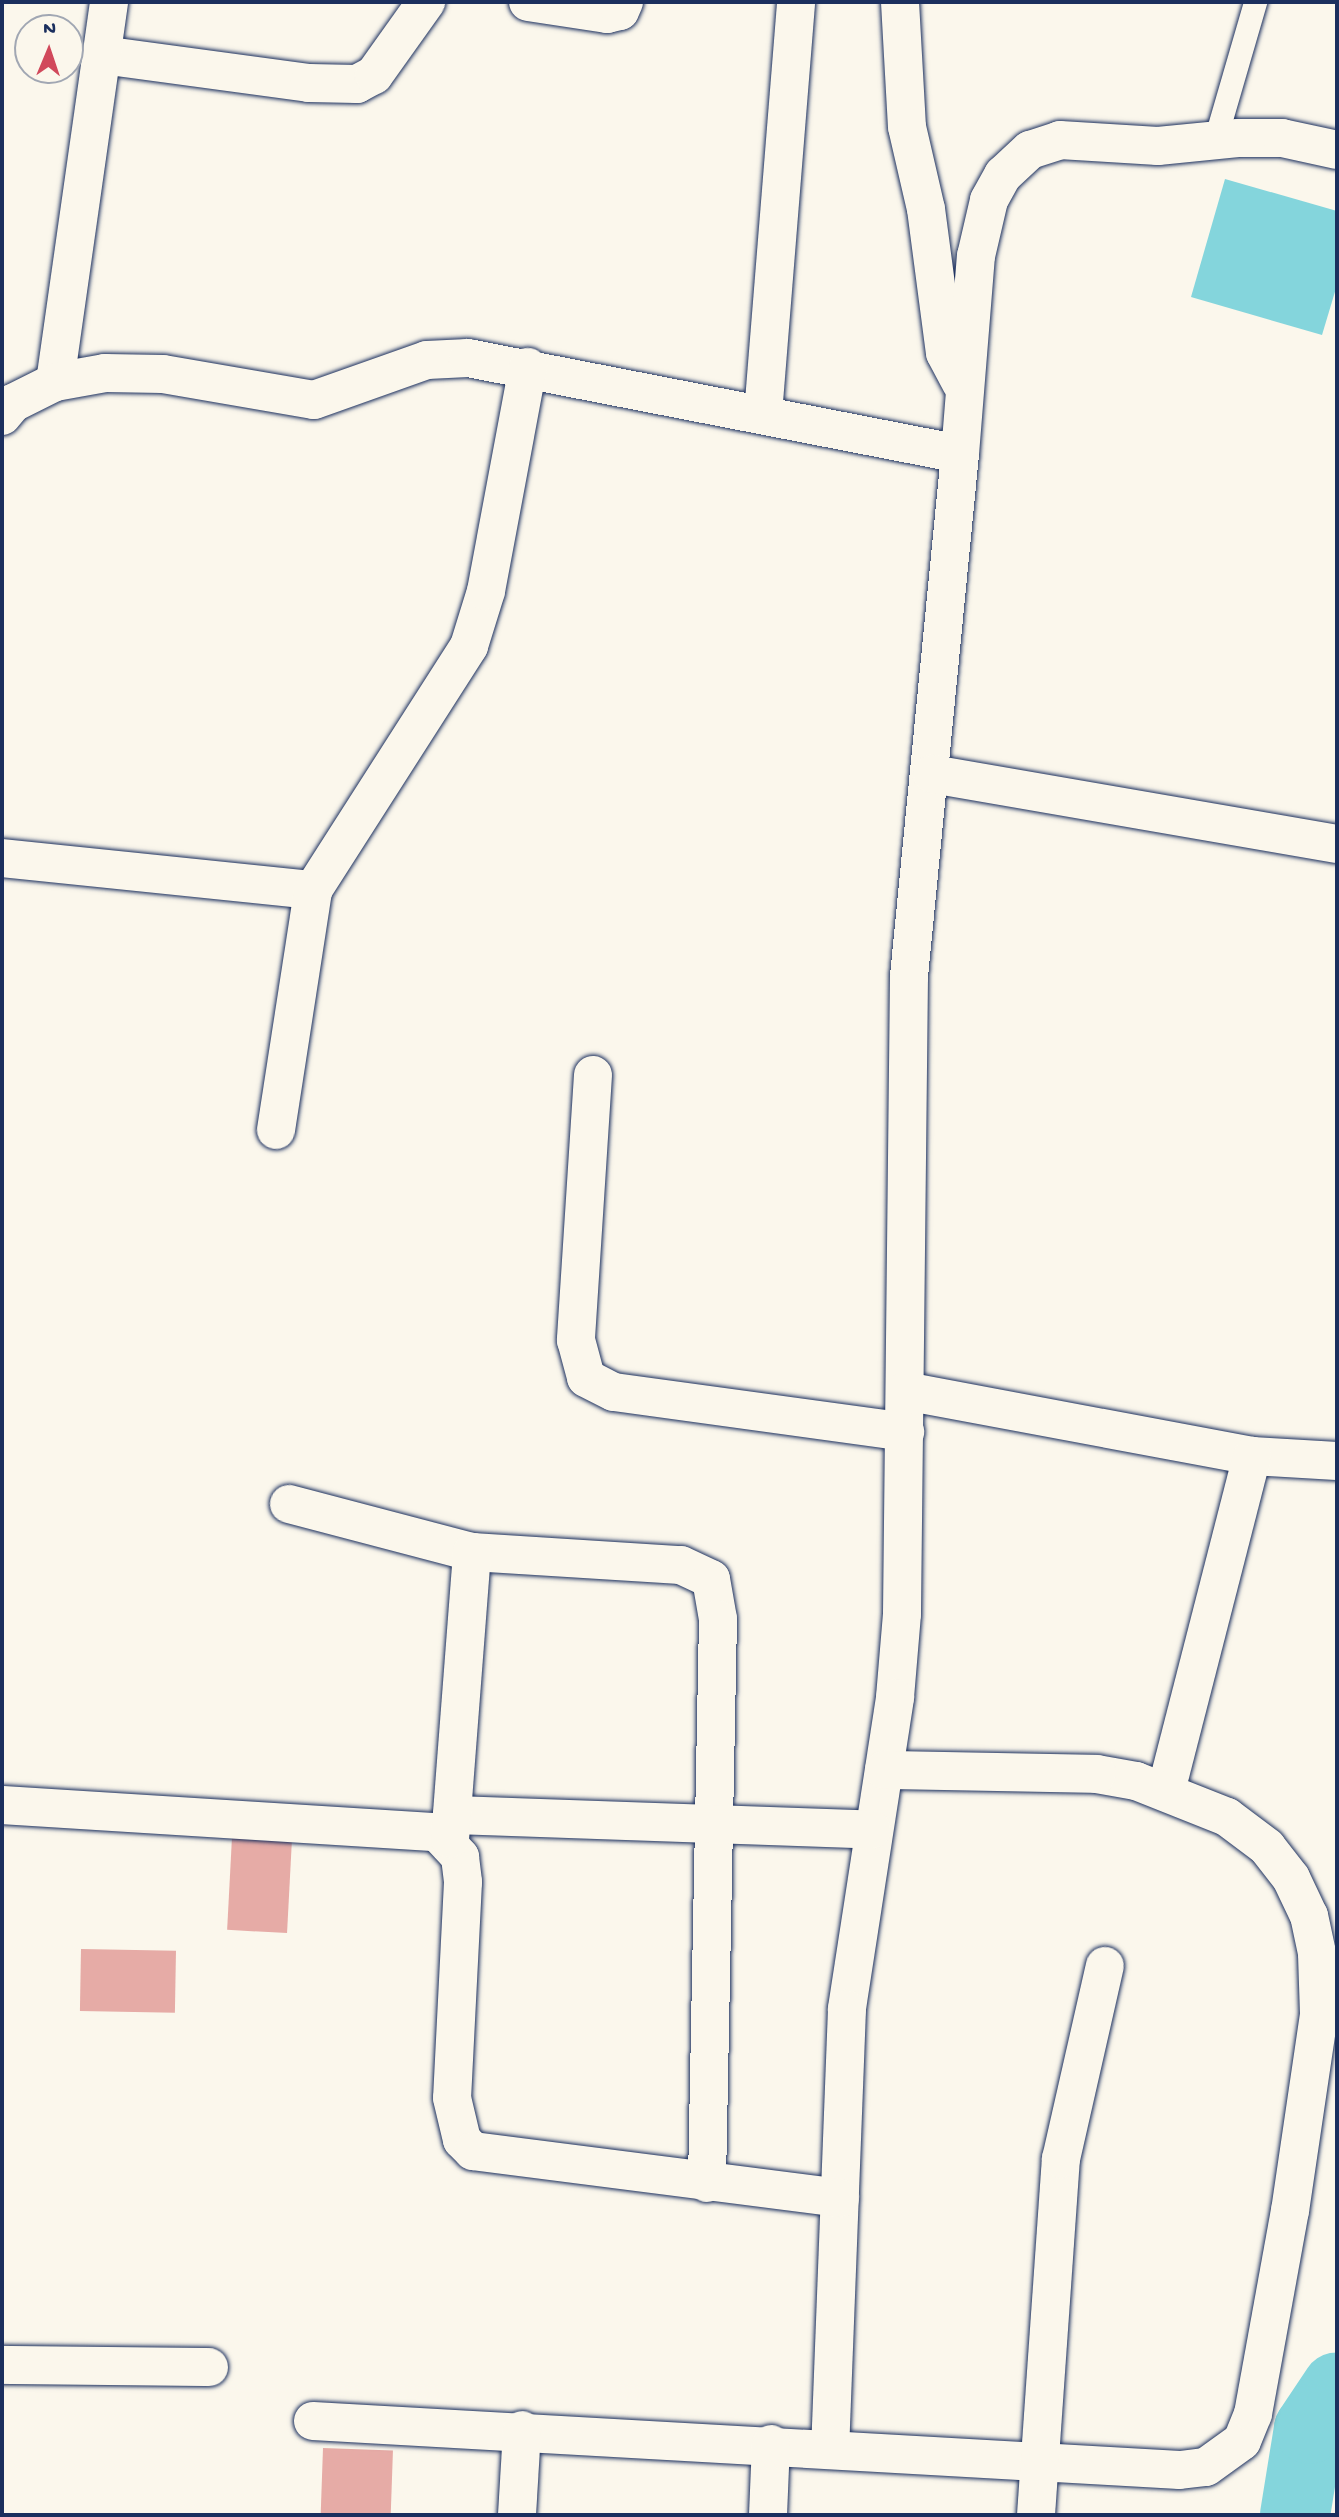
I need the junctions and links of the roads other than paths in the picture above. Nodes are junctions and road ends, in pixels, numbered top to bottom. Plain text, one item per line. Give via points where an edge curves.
1 (109, 2) edge
2 (426, 2) edge
3 (528, 2) edge
4 (624, 2) edge
5 (796, 2) edge
6 (900, 2) edge
7 (1255, 2) edge
8 (102, 55) junction
9 (1215, 140) junction
10 (1337, 150) edge
11 (528, 367) junction
12 (55, 382) junction
13 (965, 391) junction
14 (763, 414) junction
15 (2, 416) edge
16 (960, 454) junction
17 (932, 774) junction
18 (1337, 844) edge
19 (2, 859) edge
20 (313, 890) junction
21 (593, 1076) dead end
22 (276, 1130) dead end
23 (905, 1391) junction
24 (905, 1432) junction
25 (1252, 1456) junction
26 (1337, 1461) edge
27 (289, 1504) dead end
28 (472, 1552) junction
29 (884, 1770) junction
30 (1166, 1791) junction
31 (2, 1805) edge
32 (712, 1825) junction
33 (451, 1827) junction
34 (872, 1830) junction
35 (1105, 1966) dead end
36 (707, 2183) junction
37 (840, 2198) junction
38 (2, 2365) edge
39 (209, 2367) dead end
40 (313, 2421) dead end
41 (522, 2430) junction
42 (771, 2444) junction
43 (830, 2448) junction
44 (1039, 2460) junction
45 (517, 2515) edge
46 (768, 2515) edge
47 (1036, 2515) edge

1 - 8 street
2 - 8 street via 374,75 357,84 309,83
3 - 4 street via 607,14 620,11
5 - 14 street
6 - 13 street via 907,127 926,209 944,352
7 - 9 lane
8 - 12 street
9 - 10 street via 1282,138
9 - 13 street via 1158,146 1060,141 1030,150 1003,175 989,200 976,256
11 - 12 street via 468,358 428,360 314,400 163,374 105,373
11 - 14 street
11 - 20 street via 486,591 469,646
12 - 15 street via 13,403
13 - 16 street
14 - 16 street
16 - 17 street
17 - 18 street
17 - 23 street via 909,976
19 - 20 street
20 - 22 street
21 - 24 street via 576,1340 586,1378 614,1392
23 - 24 street
23 - 25 street
24 - 29 street via 902,1614
25 - 26 street
25 - 30 street
27 - 28 street
28 - 32 street via 681,1566 711,1579 718,1619
28 - 33 street
29 - 30 street via 1097,1774
29 - 34 street
30 - 44 street via 1227,1817 1267,1847 1292,1878 1310,1916 1317,1953 1313,2073 1259,2382 1242,2441 1206,2467 1180,2470
31 - 33 street
32 - 33 street
32 - 34 street
32 - 36 street
33 - 36 street via 463,1882 452,2098 462,2140 488,2156
34 - 37 street via 847,2009
35 - 44 street via 1061,2159
36 - 37 street
37 - 43 street
38 - 39 street
40 - 41 street
41 - 42 street
41 - 45 street
42 - 43 street
42 - 46 street
43 - 44 street
44 - 47 street

